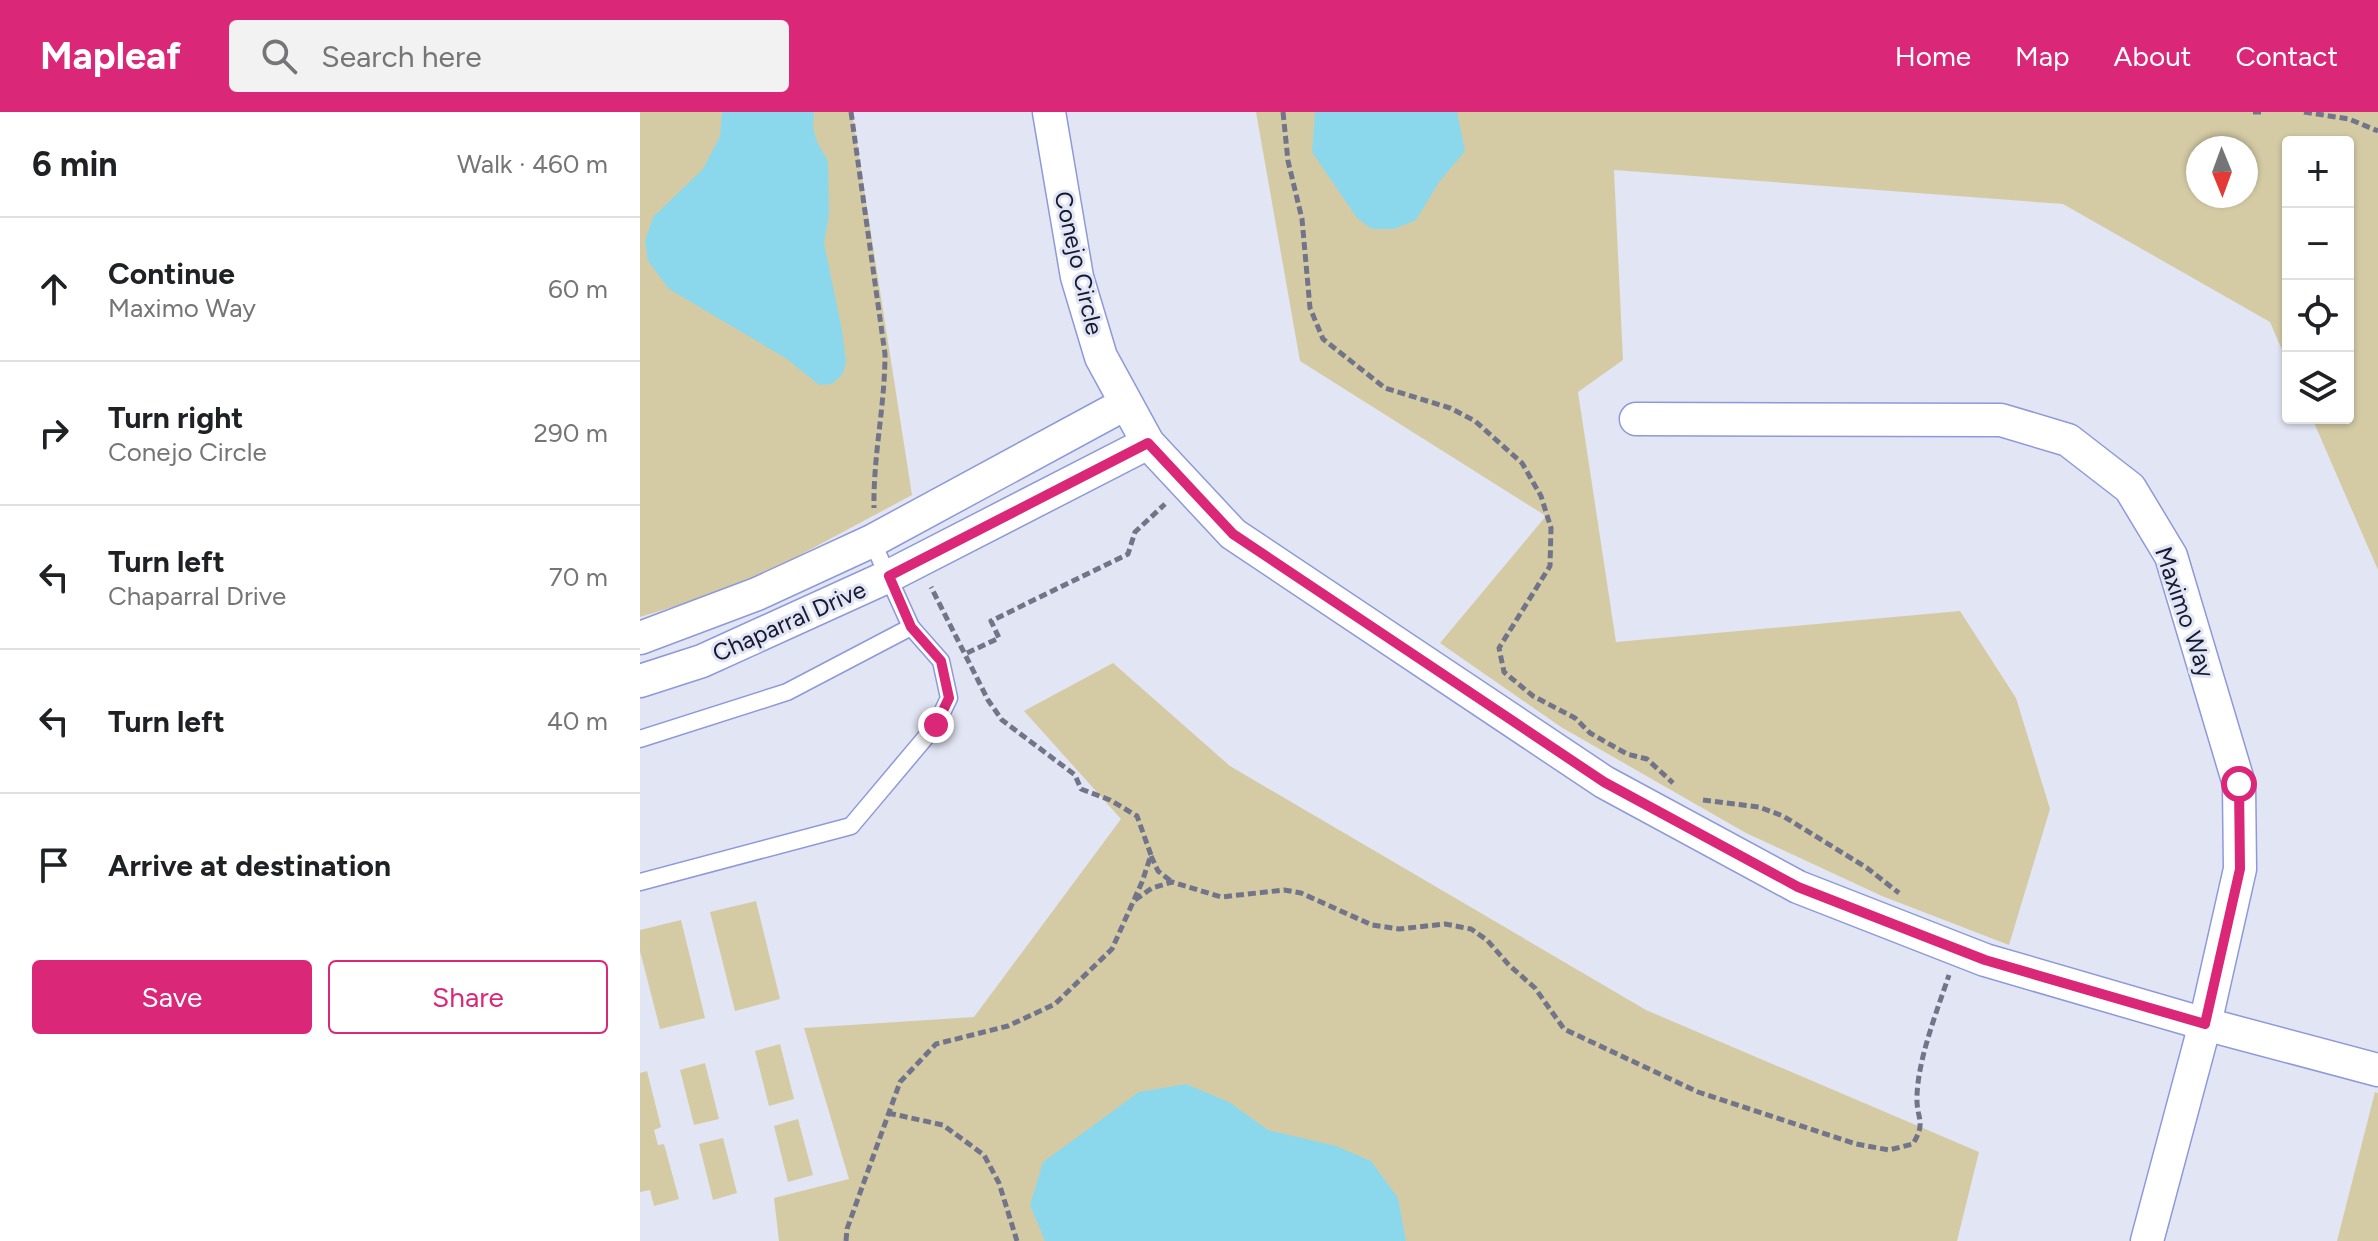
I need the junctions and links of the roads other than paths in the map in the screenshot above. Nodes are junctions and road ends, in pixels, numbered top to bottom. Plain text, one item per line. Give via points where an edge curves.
1 (1049, 112) edge
2 (1125, 404) junction
3 (1636, 419) dead end
4 (1148, 443) junction
5 (872, 541) junction
6 (889, 576) junction
7 (911, 627) junction
8 (640, 638) edge
9 (640, 681) edge
10 (640, 739) edge
11 (640, 882) edge
12 (2205, 1024) junction
13 (2378, 1070) edge
14 (2147, 1241) edge

1 - 2 street, Conejo Circle via 1077,277 1101,357
2 - 4 street, Conejo Circle
2 - 5 street, Chaparral Drive
3 - 12 street, Maximo Way via 2001,420 2068,440 2130,488 2171,556 2239,784 2240,869
4 - 6 street, Chaparral Drive
4 - 12 street, Conejo Circle via 1233,534 1604,782 1798,887 1999,965
5 - 6 lane
5 - 8 street, Chaparral Drive via 757,594
6 - 7 lane
6 - 9 street, Chaparral Drive via 702,661
7 - 10 lane via 787,692
7 - 11 lane via 941,661 949,698 936,725 851,826
12 - 13 street, Conejo Circle
12 - 14 street, Maximo Way

